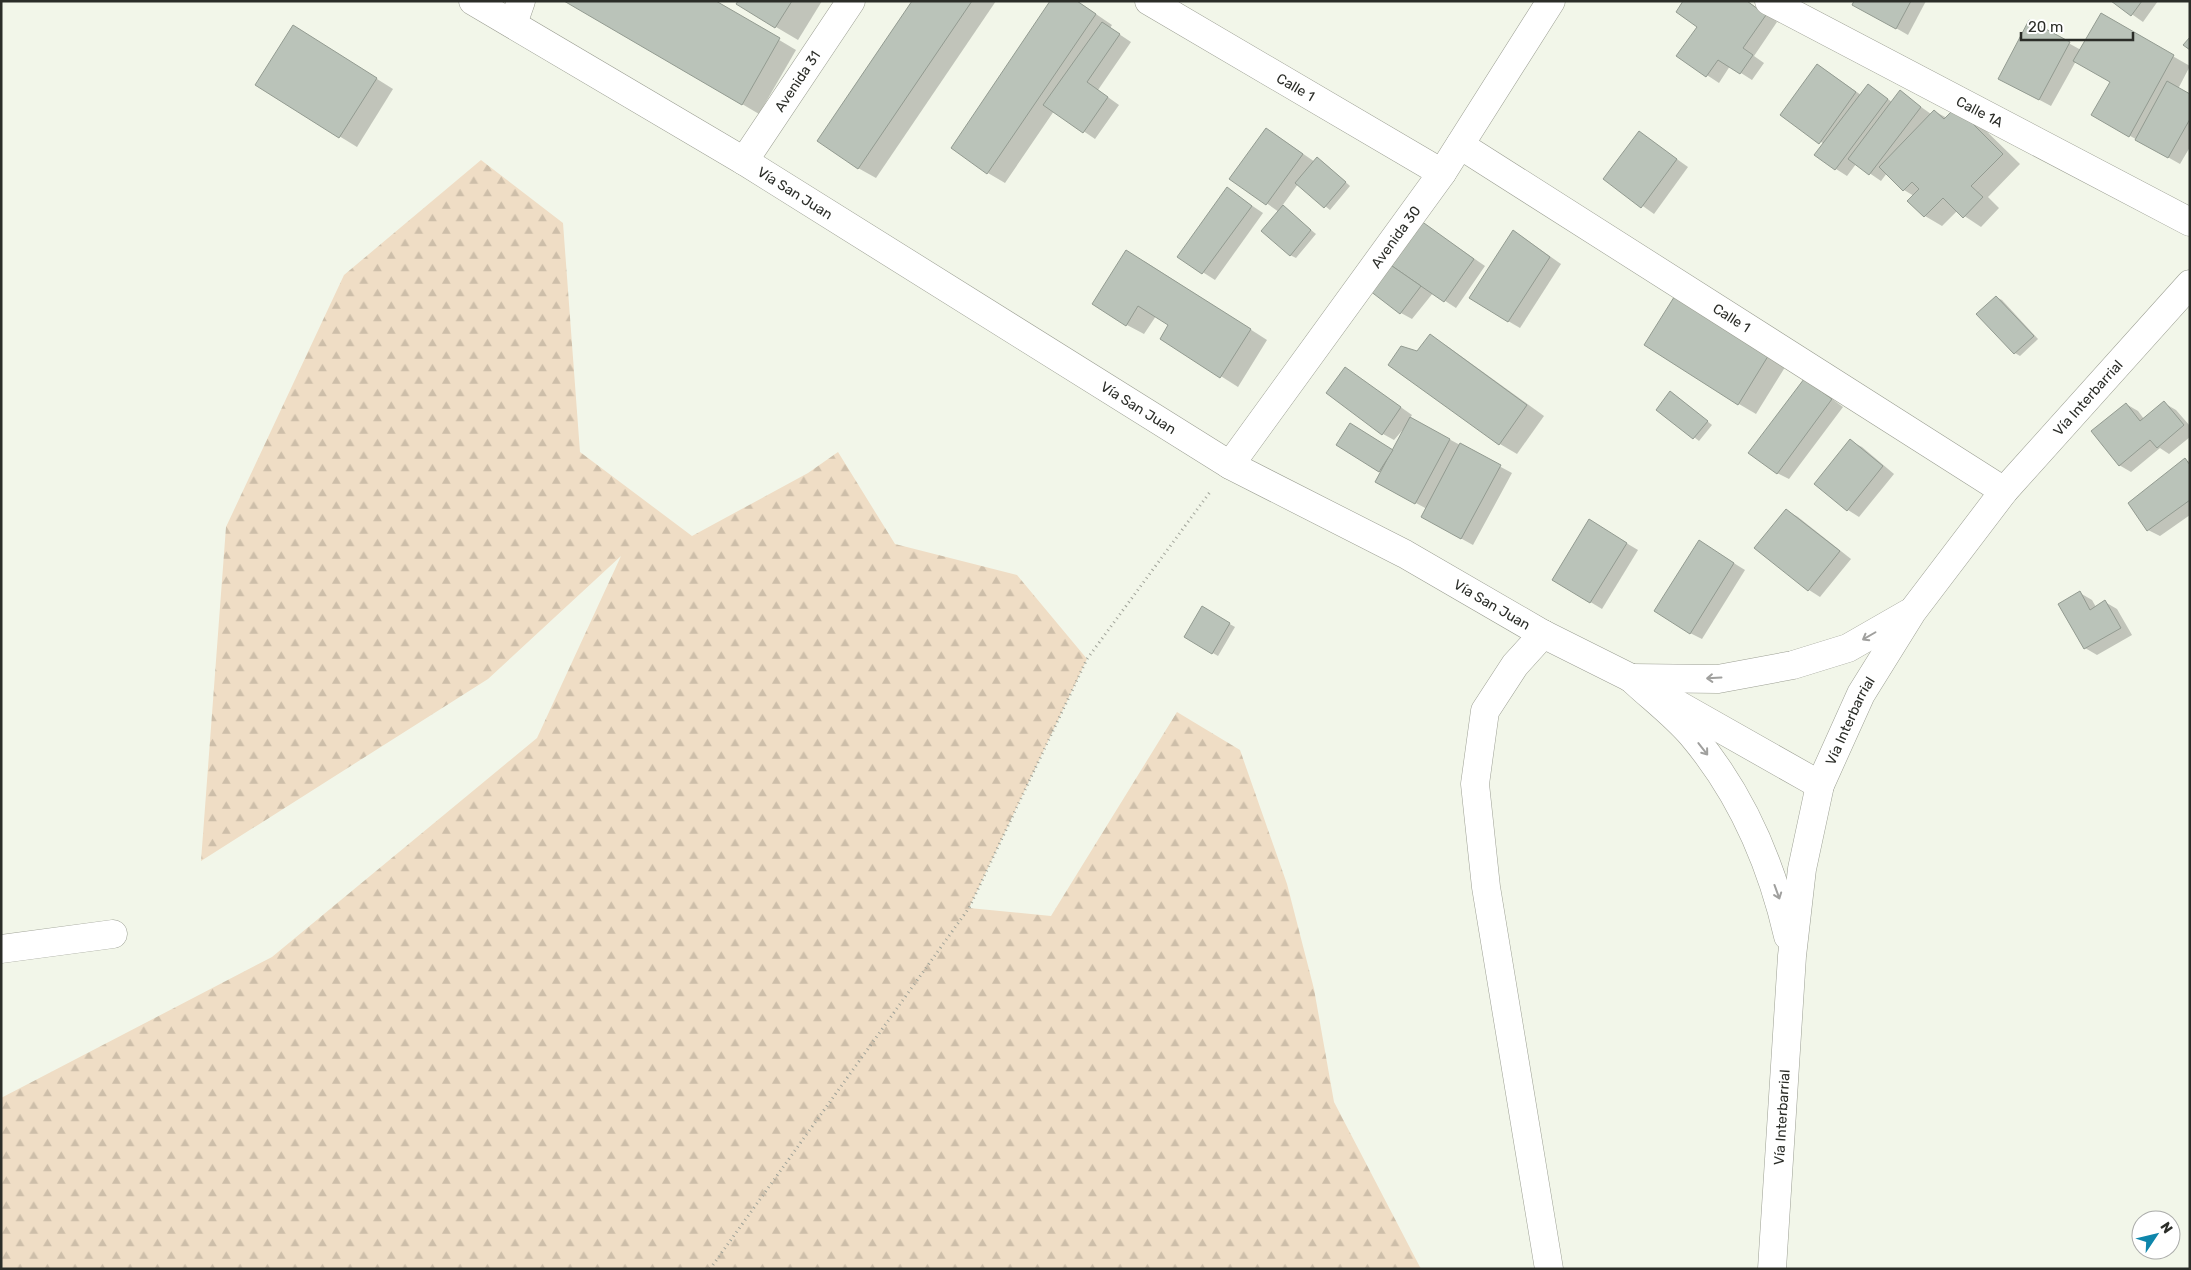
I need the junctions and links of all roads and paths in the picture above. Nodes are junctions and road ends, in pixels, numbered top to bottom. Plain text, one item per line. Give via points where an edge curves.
1 (473, 1) edge
2 (851, 1) edge
3 (1149, 1) edge
4 (1551, 1) edge
5 (1769, 1) edge
6 (517, 13) edge
7 (1460, 145) junction
8 (744, 161) junction
9 (1442, 173) junction
10 (2190, 222) edge
11 (2190, 284) edge
12 (1230, 465) junction
13 (2004, 491) junction
14 (1912, 612) junction
15 (1543, 634) junction
16 (1630, 678) junction
17 (1820, 785) junction
18 (113, 934) dead end
19 (1, 949) edge
20 (1792, 956) junction
21 (710, 1269) edge
22 (1550, 1269) edge
23 (1772, 1269) edge

1 - 6 street, Vía San Juan
2 - 8 street, Avenida 31
3 - 9 street, Calle 1
4 - 7 street, Avenida 30
5 - 10 street, Calle 1A
6 - 8 street, Vía San Juan
7 - 9 street, Avenida 30
7 - 13 street, Calle 1
8 - 12 street, Vía San Juan
9 - 12 street, Avenida 30
11 - 13 street, Vía Interbarrial
12 - 15 street, Vía San Juan via 1404,554
12 - 21 path via 1087,659 969,908
13 - 14 street, Vía Interbarrial
14 -> 16 street via 1848,648 1793,665 1718,679
14 - 17 street, Vía Interbarrial via 1861,694
15 - 16 street, Vía San Juan
15 - 22 street via 1515,665 1485,712 1475,784 1486,887
16 - 17 street, Vía San Juan
16 -> 20 street via 1691,734 1724,776 1764,857 1780,900
17 - 20 street, Vía Interbarrial via 1802,869
18 - 19 street
20 - 23 street, Vía Interbarrial

